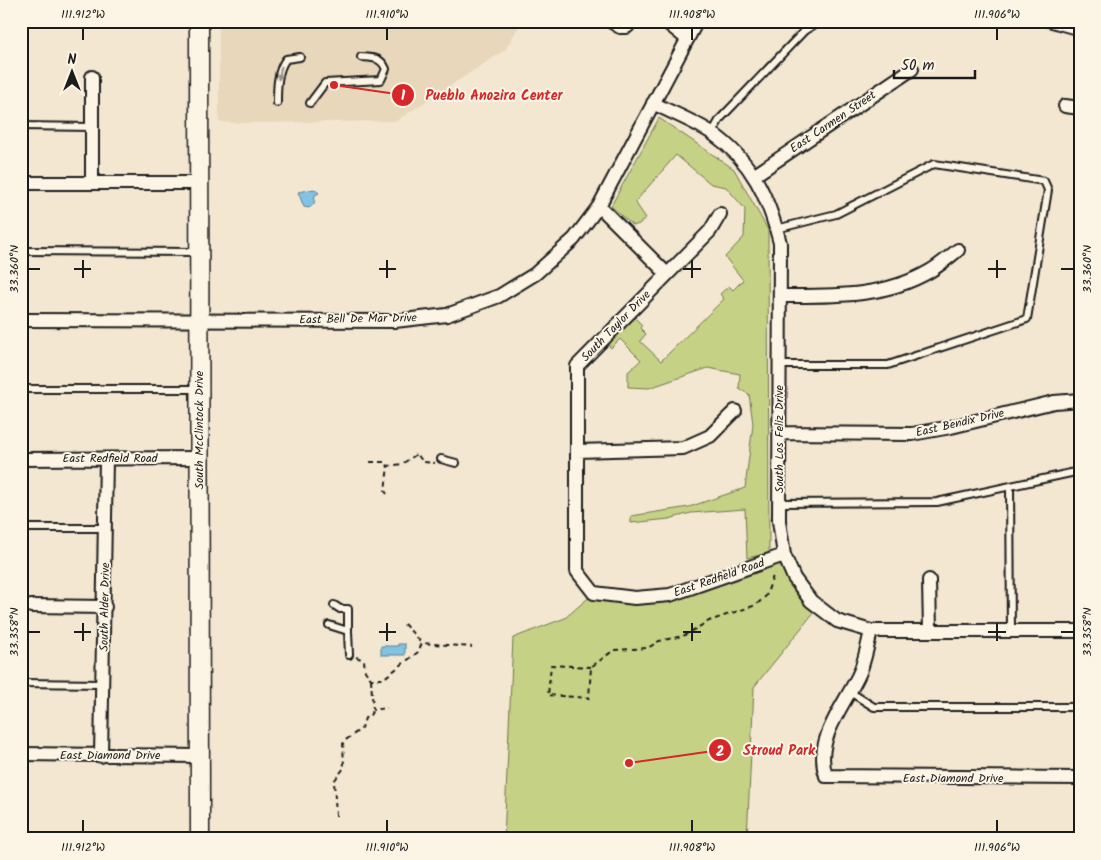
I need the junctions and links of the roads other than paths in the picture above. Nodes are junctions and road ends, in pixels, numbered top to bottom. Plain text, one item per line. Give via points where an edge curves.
1 (199, 21) edge
2 (610, 21) edge
3 (632, 21) edge
4 (665, 21) edge
5 (820, 21) edge
6 (1041, 21) edge
7 (694, 23) edge
8 (1080, 32) edge
9 (686, 38) junction
10 (300, 57) dead end
11 (362, 57) dead end
12 (912, 69) dead end
13 (92, 77) dead end
14 (277, 103) dead end
15 (310, 103) dead end
16 (653, 103) junction
17 (1065, 106) dead end
18 (1080, 108) edge
19 (21, 126) edge
20 (92, 127) junction
21 (712, 133) junction
22 (755, 175) junction
23 (21, 183) edge
24 (92, 183) junction
25 (198, 183) junction
26 (599, 206) junction
27 (720, 214) dead end
28 (776, 229) junction
29 (958, 250) dead end
30 (21, 251) edge
31 (198, 252) junction
32 (667, 274) junction
33 (780, 296) junction
34 (21, 320) edge
35 (198, 320) junction
36 (780, 365) junction
37 (21, 389) edge
38 (198, 389) junction
39 (1080, 400) edge
40 (735, 410) dead end
41 (780, 433) junction
42 (577, 451) junction
43 (199, 458) junction
44 (21, 459) edge
45 (106, 459) junction
46 (441, 459) road end
47 (456, 463) dead end
48 (1080, 471) edge
49 (1010, 486) junction
50 (779, 503) junction
51 (21, 528) edge
52 (106, 528) junction
53 (784, 555) junction
54 (929, 580) dead end
55 (594, 593) joint
56 (334, 605) dead end
57 (31, 606) dead end
58 (105, 607) junction
59 (329, 625) dead end
60 (348, 631) junction
61 (871, 631) junction
62 (930, 631) junction
63 (1011, 631) junction
64 (1080, 631) edge
65 (349, 656) road end
66 (21, 683) edge
67 (103, 684) junction
68 (848, 691) junction
69 (1080, 706) edge
70 (21, 754) edge
71 (101, 756) junction
72 (199, 756) junction
73 (1080, 778) edge
74 (200, 839) edge

1 - 25 main road, South McClintock Drive
2 - 3 street via 627,27
4 - 9 street
5 - 21 lane via 804,31 720,119
6 - 8 lane
7 - 9 street, East Bell De Mar Drive
9 - 16 street, East Bell De Mar Drive
10 -> 14 lane via 286,59 282,63
11 - 15 lane via 378,58 384,62 386,69 381,80 325,84
12 - 22 street, East Carmen Street
13 - 20 street
16 - 21 street, South Los Feliz Drive
16 - 26 street, East Bell De Mar Drive
17 - 18 street
19 - 20 lane
20 - 24 street
21 - 22 street, South Los Feliz Drive
22 - 28 street, South Los Feliz Drive via 771,208
23 - 24 street
24 - 25 street
25 - 31 main road, South McClintock Drive
26 - 32 street
26 - 35 street, East Bell De Mar Drive via 574,239 535,274 499,296 447,315 395,321
27 - 32 street, South Taylor Drive via 710,231
28 - 33 street, South Los Feliz Drive via 780,242
28 - 36 lane via 836,214 934,164 1044,181 1048,190 1027,319 888,364
29 - 33 street via 931,270 900,285 871,293
30 - 31 lane
31 - 35 main road, South McClintock Drive
32 - 42 street, South Taylor Drive via 577,366
33 - 36 street, South Los Feliz Drive
34 - 35 street, East Bell De Mar Drive
35 - 38 main road, South McClintock Drive
36 - 41 street, South Los Feliz Drive
37 - 38 lane
38 - 43 main road, South McClintock Drive
39 - 41 street, East Bendix Drive via 1054,402 912,434
40 - 42 street via 710,436 683,448
41 - 50 street, South Los Feliz Drive
42 - 55 street, South Taylor Drive via 577,571
43 - 45 street, East Redfield Road
43 - 72 main road, South McClintock Drive
44 - 45 street, East Redfield Road
45 - 52 street, South Alder Drive
46 - 47 lane
48 - 49 lane
49 - 50 lane via 937,502
49 - 63 lane
50 - 53 street, South Los Feliz Drive via 778,521
51 - 52 lane
52 - 58 street, South Alder Drive
53 - 55 street, East Redfield Road via 670,595 635,598
53 - 61 street, South Los Feliz Drive via 794,578 811,601 837,621
54 - 62 street
56 - 60 lane via 348,609
57 - 58 street
58 - 67 street, South Alder Drive
59 - 60 lane
60 - 65 lane
61 - 62 street
61 - 68 street via 860,672
62 - 63 street
63 - 64 street
66 - 67 lane
67 - 71 street, South Alder Drive
68 - 69 lane via 874,707
68 - 73 street, East Diamond Drive via 826,744 822,764 826,776
70 - 71 street, East Diamond Drive
71 - 72 street, East Diamond Drive
72 - 74 main road, South McClintock Drive

